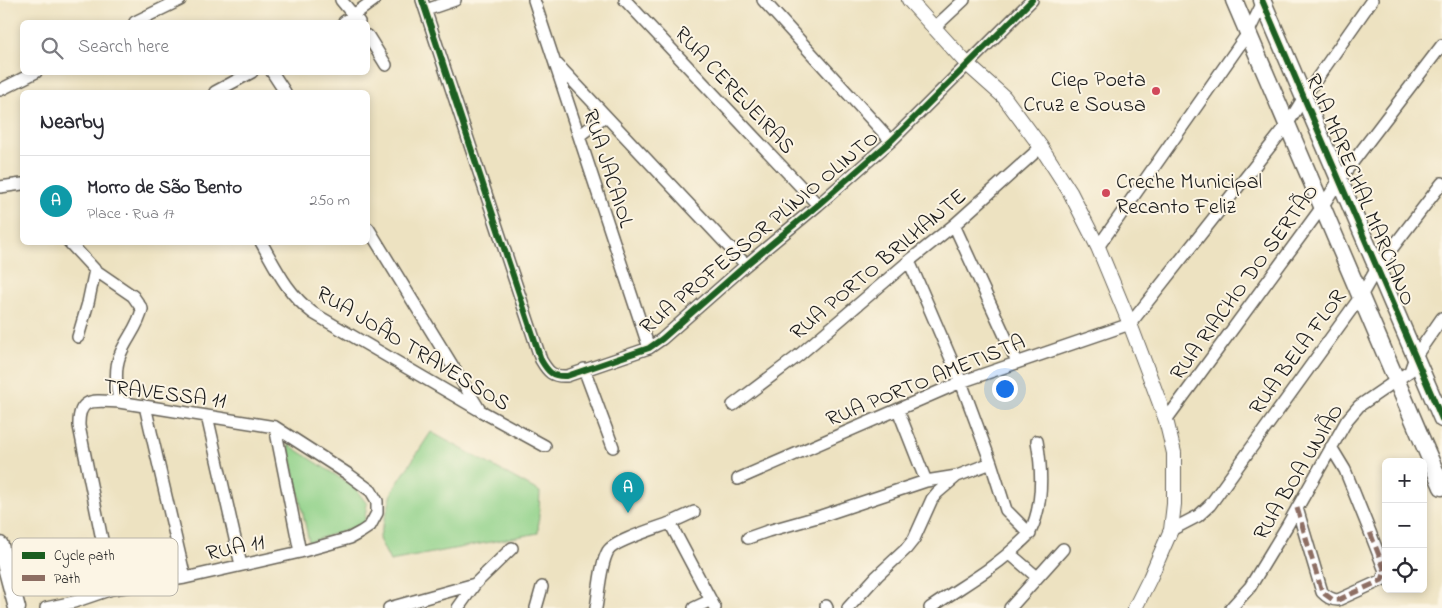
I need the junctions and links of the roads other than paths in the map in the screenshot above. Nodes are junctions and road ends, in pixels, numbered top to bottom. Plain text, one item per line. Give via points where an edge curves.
1 (180, 0) edge
2 (341, 0) edge
3 (374, 0) edge
4 (455, 0) edge
5 (534, 0) edge
6 (625, 0) edge
7 (763, 0) edge
8 (909, 0) edge
9 (964, 0) edge
10 (1032, 0) edge
11 (1234, 0) edge
12 (1372, 0) edge
13 (1263, 1) edge
14 (424, 5) edge
15 (356, 19) edge
16 (139, 20) edge
17 (934, 28) junction
18 (1248, 33) junction
19 (370, 39) edge
20 (1442, 45) edge
21 (554, 61) junction
22 (967, 64) junction
23 (386, 65) dead end
24 (30, 75) edge
25 (246, 75) edge
26 (274, 75) edge
27 (0, 90) edge
28 (219, 90) edge
29 (284, 90) edge
30 (1304, 97) junction
31 (605, 116) junction
32 (1288, 125) junction
33 (579, 136) junction
34 (891, 141) junction
35 (1041, 147) junction
36 (1339, 180) junction
37 (1442, 183) edge
38 (20, 184) edge
39 (0, 187) edge
40 (818, 205) junction
41 (1322, 207) junction
42 (954, 225) junction
43 (370, 231) edge
44 (72, 245) edge
45 (263, 245) edge
46 (1098, 247) junction
47 (909, 260) junction
48 (746, 265) junction
49 (1377, 268) junction
50 (95, 270) junction
51 (1361, 296) junction
52 (1442, 318) edge
53 (1130, 324) junction
54 (78, 337) dead end
55 (648, 348) junction
56 (1416, 357) junction
57 (1017, 362) junction
58 (584, 368) junction
59 (1397, 381) junction
60 (961, 382) junction
61 (119, 402) junction
62 (733, 405) dead end
63 (145, 406) junction
64 (480, 410) junction
65 (898, 410) junction
66 (207, 416) junction
67 (1442, 419) edge
68 (1166, 420) junction
69 (275, 427) junction
70 (1037, 441) dead end
71 (545, 446) dead end
72 (613, 447) dead end
73 (1331, 447) junction
74 (991, 462) junction
75 (957, 476) junction
76 (738, 479) dead end
77 (926, 480) junction
78 (1442, 487) edge
79 (1297, 508) junction
80 (694, 512) dead end
81 (670, 523) junction
82 (370, 526) joint
83 (1171, 530) junction
84 (1030, 534) junction
85 (102, 538) edge
86 (176, 538) edge
87 (748, 538) dead end
88 (0, 545) edge
89 (178, 548) edge
90 (512, 548) dead end
91 (1062, 549) dead end
92 (300, 552) junction
93 (1009, 553) junction
94 (241, 565) junction
95 (1037, 577) junction
96 (185, 578) junction
97 (178, 579) edge
98 (475, 584) junction
99 (542, 587) dead end
100 (12, 589) edge
101 (92, 596) edge
102 (713, 604) edge
103 (46, 608) edge
104 (389, 608) edge
105 (458, 608) edge
106 (536, 608) edge
107 (596, 608) edge
108 (694, 608) edge
109 (848, 608) edge
110 (930, 608) edge
111 (1010, 608) edge
112 (1135, 608) edge
113 (1231, 608) edge

1 - 16 street
2 - 15 street
3 - 15 street
4 - 14 street
5 - 21 street, RUA JACAIOL
6 - 40 street, RUA CEREJEIRAS
7 - 34 street
8 - 17 street
9 - 17 street
10 - 22 street, RUA PROFESSOR PLÍNIO OLINTO
11 - 18 main road, RUA MARECHAL MARCIANO
12 - 30 street
13 - 18 street
13 - 30 main road, RUA MARECHAL MARCIANO
14 - 58 street, RUA PROFESSOR PLÍNIO OLINTO via 541,360 546,369 558,377
17 - 22 street
18 - 32 main road, RUA MARECHAL MARCIANO
18 - 46 street
19 - 23 street
20 - 36 street, RUA RIACHO DO SERTÃO
21 - 31 street
21 - 33 street, RUA JACAIOL
22 - 34 street, RUA PROFESSOR PLÍNIO OLINTO
22 - 35 street via 1004,97
24 - 27 street
25 - 28 street
26 - 29 street
30 - 32 street
30 - 36 main road, RUA MARECHAL MARCIANO
31 - 33 street
31 - 48 street
32 - 41 main road, RUA MARECHAL MARCIANO
32 - 53 street
33 - 55 street, RUA JACAIOL
34 - 40 street, RUA PROFESSOR PLÍNIO OLINTO
35 - 42 street, RUA PORTO BRILHANTE
35 - 46 street via 1070,192
36 - 41 street, RUA RIACHO DO SERTÃO
36 - 49 main road, RUA MARECHAL MARCIANO
37 - 49 street, RUA BELA FLOR
38 - 39 street
40 - 48 street, RUA PROFESSOR PLÍNIO OLINTO
41 - 51 main road, RUA MARECHAL MARCIANO
41 - 68 street, RUA RIACHO DO SERTÃO
42 - 47 street, RUA PORTO BRILHANTE
42 - 57 street
43 - 64 street
44 - 50 street
45 - 64 street, RUA JOÃO TRAVESSOS via 290,291 306,308
46 - 53 street
47 - 60 street
47 - 62 street, RUA PORTO BRILHANTE via 798,356
48 - 55 street, RUA PROFESSOR PLÍNIO OLINTO
49 - 51 street, RUA BELA FLOR
49 - 56 main road, RUA MARECHAL MARCIANO
50 - 54 street
50 - 61 street via 133,296 142,309 117,366
51 - 59 main road, RUA MARECHAL MARCIANO
51 - 83 street, RUA BELA FLOR via 1210,505 1198,516
52 - 56 street, RUA BOA UNIÃO
53 - 57 street, RUA PORTO AMETISTA
53 - 68 street
55 - 58 street, RUA PROFESSOR PLÍNIO OLINTO
56 - 59 street, RUA BOA UNIÃO via 1410,372
56 - 67 main road, RUA MARECHAL MARCIANO
57 - 60 street, RUA PORTO AMETISTA
58 - 72 street
59 - 73 street, RUA BOA UNIÃO via 1360,406 1347,420
59 - 78 main road, RUA MARECHAL MARCIANO
60 - 65 street, RUA PORTO AMETISTA
60 - 74 street
61 - 63 street, TRAVESSA 11
61 - 85 street, TRAVESSA 11 via 88,403 79,414
63 - 66 street, TRAVESSA 11
63 - 86 street
64 - 71 street, RUA JOÃO TRAVESSOS
65 - 76 street, RUA PORTO AMETISTA
65 - 77 street
66 - 69 street, TRAVESSA 11
66 - 94 street
68 - 83 street via 1174,454
69 - 82 street, TRAVESSA 11 via 371,491 377,514
69 - 92 street
70 - 84 street via 1041,482 1036,518
73 - 79 street, RUA BOA UNIÃO
73 - 79 street via 1345,470 1370,532 1385,572 1382,580 1338,600 1327,597 1322,592
74 - 75 street
74 - 84 street via 1006,510
75 - 77 street
75 - 109 street via 932,499 906,549
77 - 87 street
79 - 113 street, RUA BOA UNIÃO via 1250,587
80 - 81 street
81 - 102 street
81 - 107 street via 608,550
82 - 92 street, RUA 11 via 350,538
83 - 112 street
84 - 93 street
88 - 100 main road
89 - 96 street
90 - 98 street
91 - 95 street
92 - 94 street, RUA 11
93 - 95 street
93 - 110 street
94 - 96 street, RUA 11
95 - 111 street
96 - 97 street, RUA 11
98 - 104 street
98 - 105 street
99 - 106 street
101 - 103 street, RUA 11
102 - 108 street

